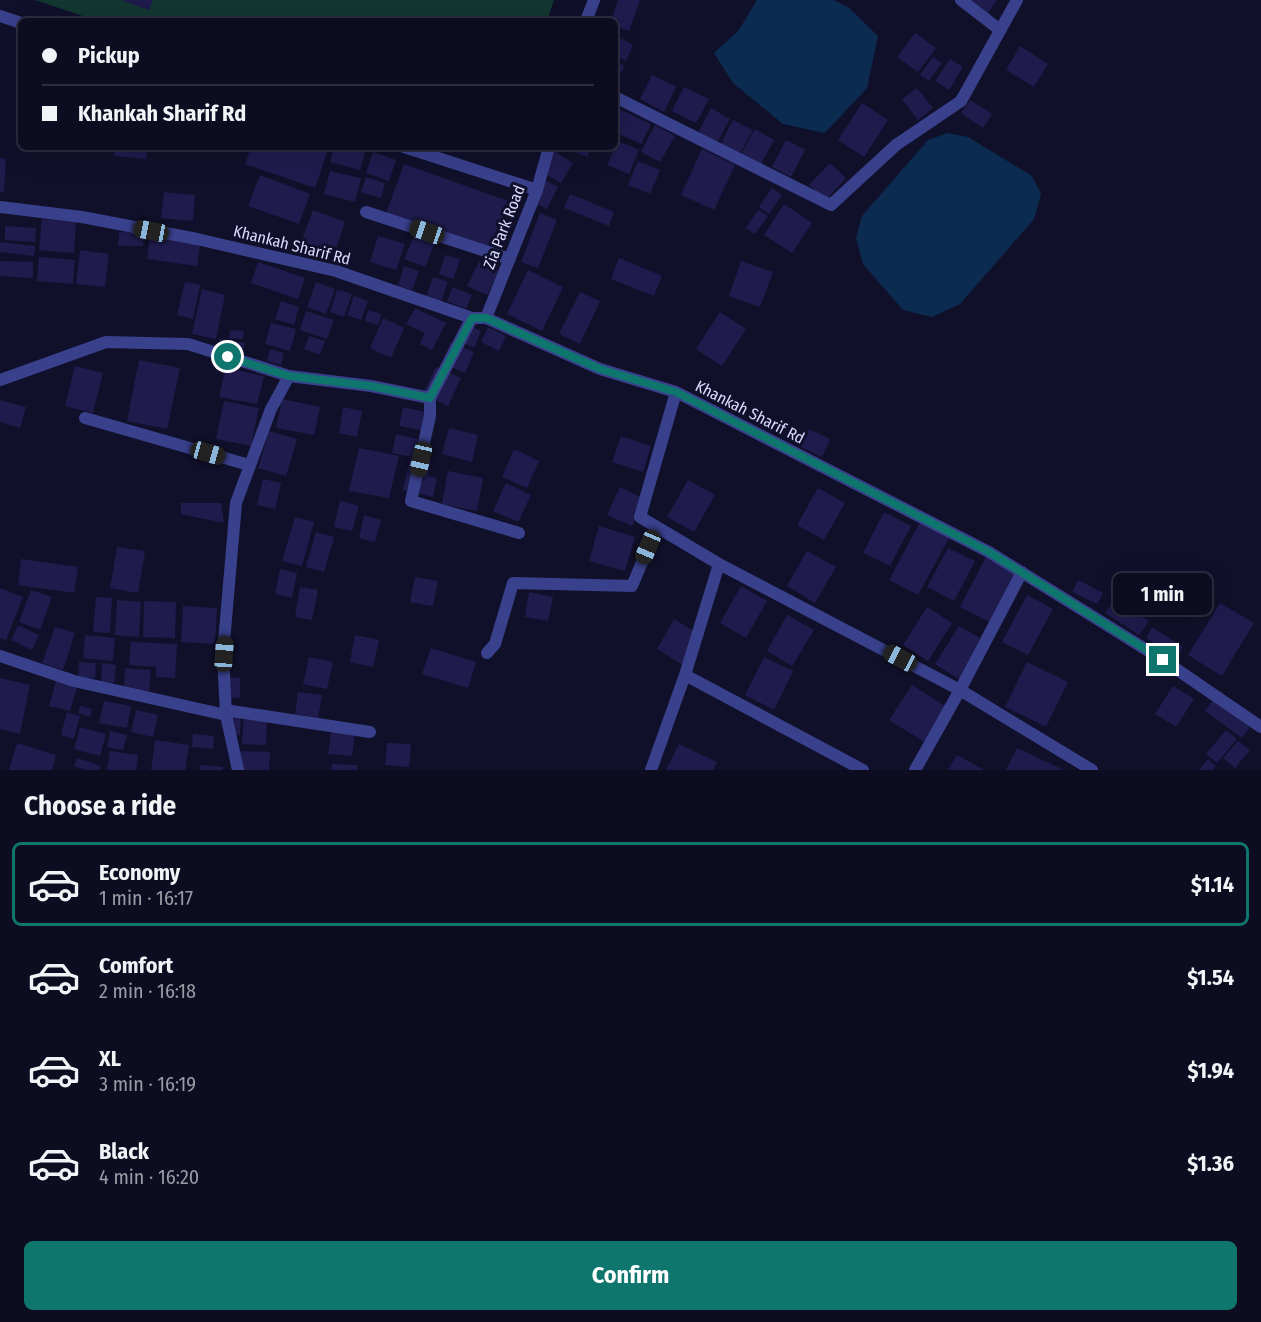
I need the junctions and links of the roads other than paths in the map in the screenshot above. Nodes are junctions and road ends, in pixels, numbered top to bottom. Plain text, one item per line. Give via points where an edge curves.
1 (594, 0) edge
2 (961, 0) edge
3 (1017, 0) edge
4 (0, 16) edge
5 (587, 18) edge
6 (18, 22) edge
7 (1000, 30) junction
8 (618, 98) edge
9 (414, 150) edge
10 (548, 150) edge
11 (537, 190) junction
12 (0, 207) edge
13 (366, 212) dead end
14 (510, 259) junction
15 (472, 318) junction
16 (486, 318) junction
17 (289, 376) junction
18 (0, 380) edge
19 (676, 392) junction
20 (430, 398) junction
21 (85, 418) dead end
22 (249, 465) junction
23 (657, 527) junction
24 (519, 533) dead end
25 (719, 564) junction
26 (1022, 572) junction
27 (487, 653) dead end
28 (0, 656) edge
29 (685, 675) junction
30 (960, 690) junction
31 (226, 712) junction
32 (1261, 727) edge
33 (370, 732) dead end
34 (238, 770) edge
35 (651, 770) edge
36 (863, 770) edge
37 (915, 770) edge
38 (1092, 770) edge

1 - 5 street
2 - 7 street
3 - 7 street
4 - 6 street
7 - 8 street via 962,101 896,145 831,205
9 - 11 street
10 - 11 street, Zia Park Road
11 - 14 street, Zia Park Road
12 - 15 street, Khankah Sharif Rd via 82,217 336,271
13 - 14 street
14 - 16 street, Zia Park Road
15 - 16 street, Khankah Sharif Rd
15 - 20 street
16 - 19 street, Khankah Sharif Rd via 600,369
17 - 18 street via 188,344 106,342
17 - 20 street
17 - 22 street
19 - 23 street via 640,518
19 - 26 street, Khankah Sharif Rd
20 - 24 street via 430,416 411,501
21 - 22 street
22 - 31 street via 236,503 224,654
23 - 25 street
23 - 27 street via 632,586 513,583 495,644
25 - 29 street
25 - 30 street
26 - 30 street
26 - 32 street, Khankah Sharif Rd
28 - 31 street via 74,681
29 - 35 street
29 - 36 street
30 - 37 street
30 - 38 street
31 - 33 street
31 - 34 street

